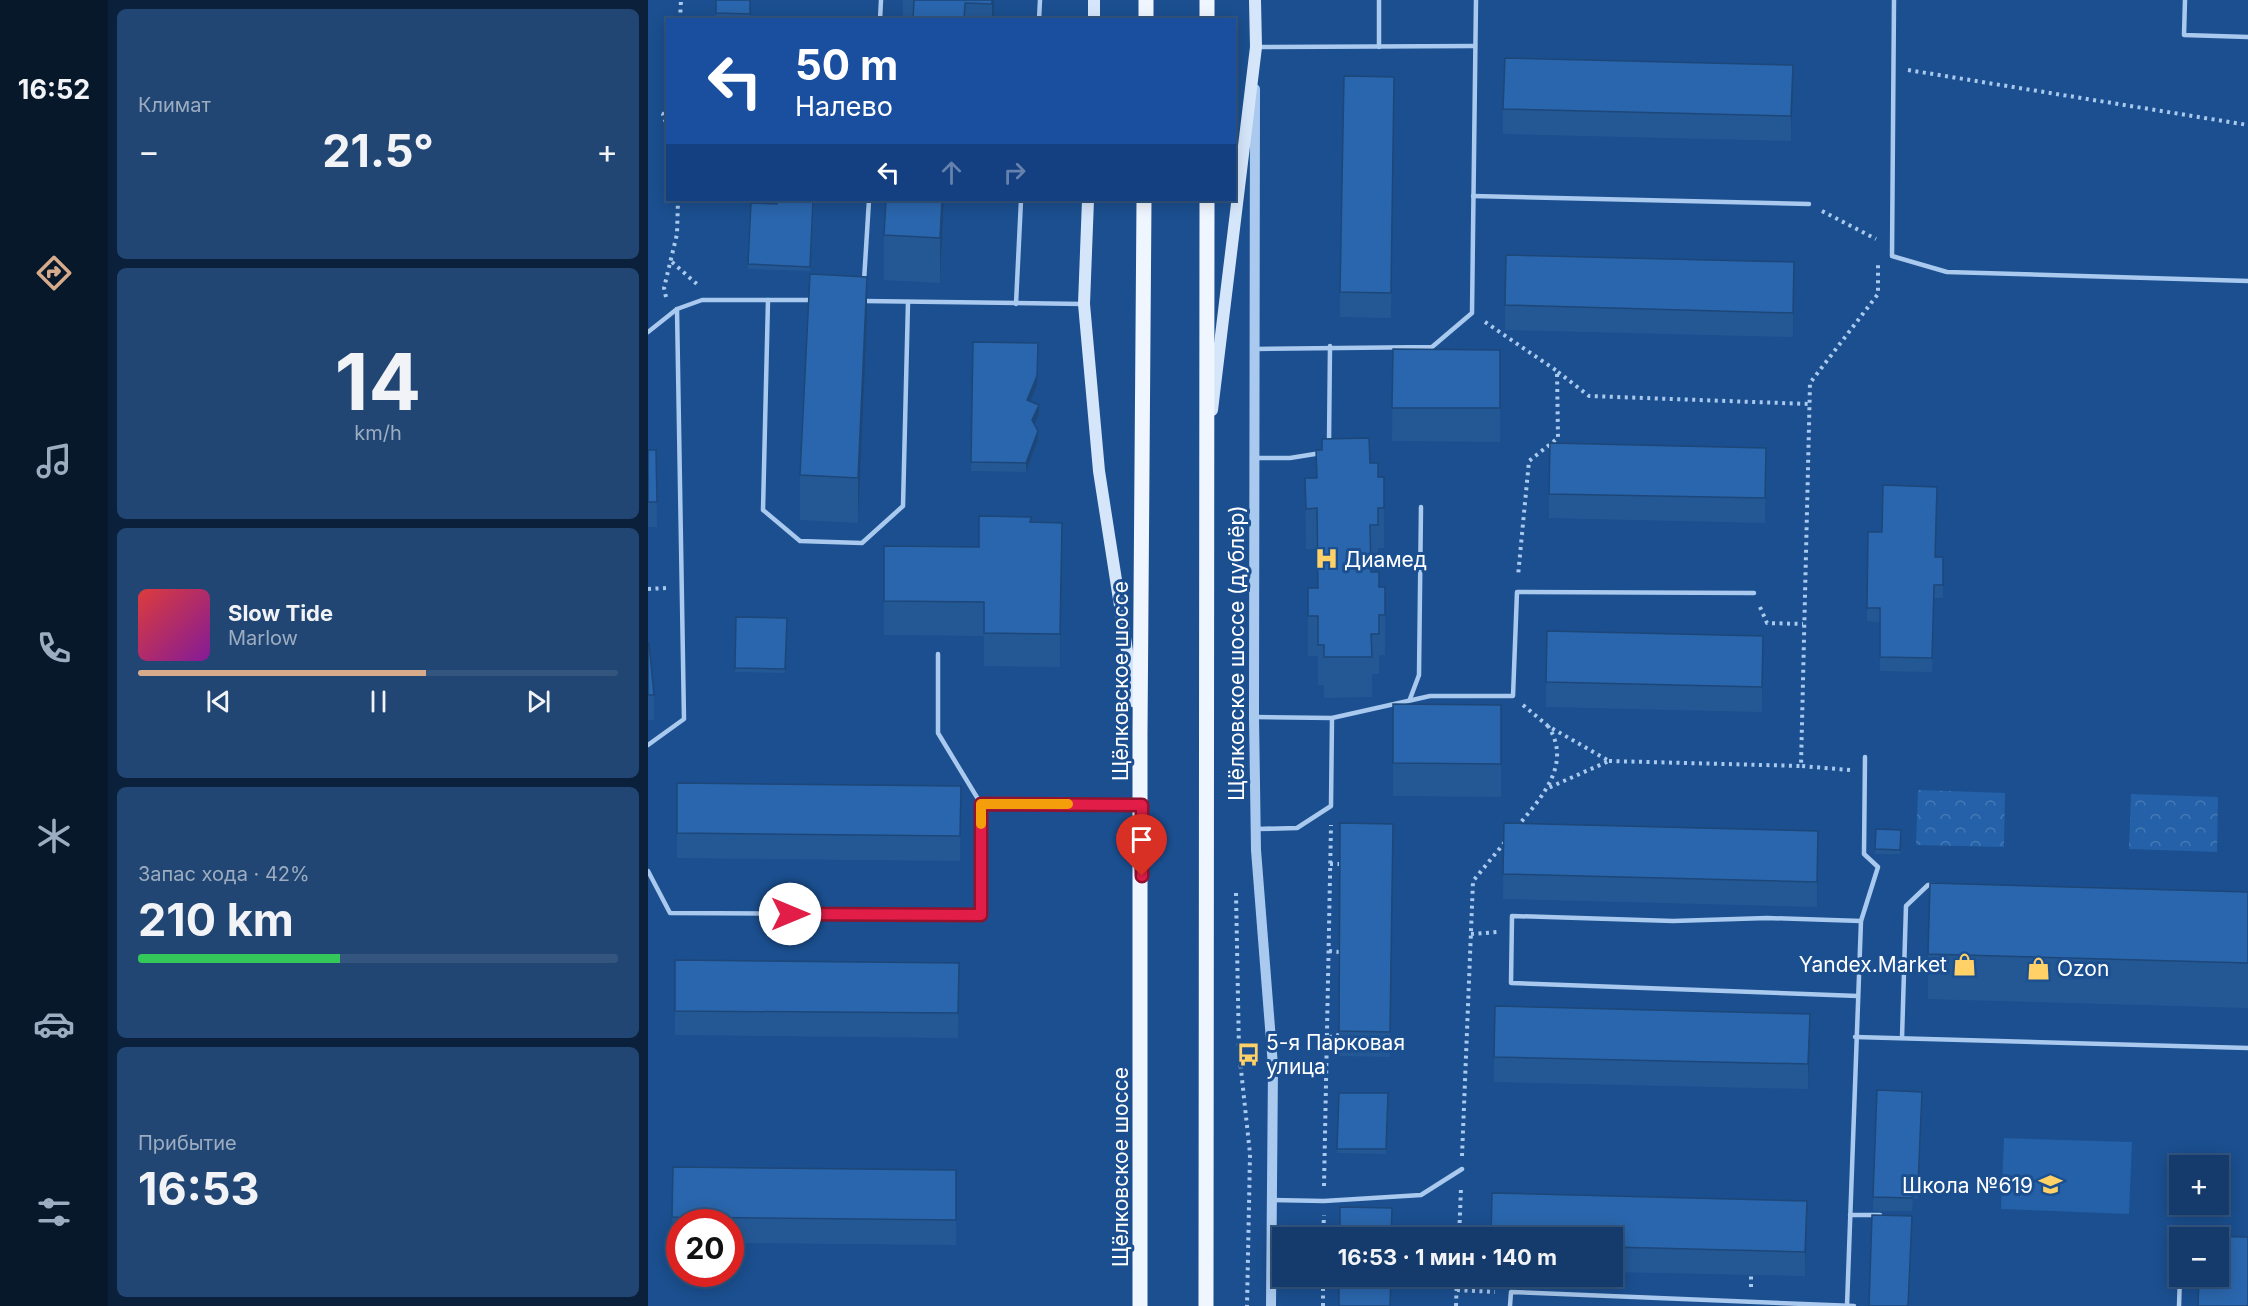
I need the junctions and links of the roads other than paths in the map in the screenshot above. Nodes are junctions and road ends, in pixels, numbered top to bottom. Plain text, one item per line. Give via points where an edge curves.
1 (881, 0) edge
2 (1040, 0) edge
3 (1094, 0) edge
4 (1146, 0) edge
5 (1207, 0) edge
6 (1255, 0) edge
7 (1379, 0) edge
8 (1476, 0) edge
9 (1894, 0) edge
10 (2185, 0) edge
11 (880, 18) edge
12 (1039, 18) edge
13 (1094, 18) edge
14 (1146, 18) edge
15 (1207, 18) edge
16 (2248, 37) edge
17 (1475, 46) junction
18 (1256, 47) junction
19 (1379, 47) junction
20 (1473, 196) junction
21 (869, 201) edge
22 (1021, 201) edge
23 (1088, 201) edge
24 (1144, 201) edge
25 (1207, 201) edge
26 (1809, 204) road end
27 (2248, 282) edge
28 (768, 300) junction
29 (816, 300) edge
30 (851, 301) edge
31 (863, 301) junction
32 (908, 302) junction
33 (1016, 304) junction
34 (1084, 304) junction
35 (677, 309) junction
36 (648, 332) edge
37 (1330, 346) junction
38 (1255, 349) junction
39 (1208, 449) junction
40 (1255, 458) junction
41 (1421, 507) dead end
42 (1754, 593) dead end
43 (938, 654) dead end
44 (1410, 699) junction
45 (1254, 717) junction
46 (1332, 718) junction
47 (1140, 734) junction
48 (648, 745) edge
49 (1865, 757) dead end
50 (981, 804) junction
51 (1142, 805) junction
52 (1256, 829) junction
53 (648, 871) edge
54 (1937, 885) edge
55 (1861, 921) junction
56 (1858, 996) junction
57 (1855, 1036) junction
58 (1902, 1038) junction
59 (2248, 1048) edge
60 (1462, 1169) road end
61 (1272, 1200) junction
62 (1850, 1215) junction
63 (1892, 1216) edge
64 (2180, 1287) edge
65 (1140, 1306) edge
66 (1206, 1306) edge
67 (1272, 1306) edge
68 (1510, 1306) edge
69 (1847, 1306) edge
70 (1854, 1306) edge
71 (2179, 1306) edge

1 - 11 lane
2 - 12 lane
3 - 13 main road
4 - 14 main road
5 - 15 main road
6 - 18 main road, Щёлковское шоссе (дублёр)
7 - 19 lane
8 - 17 lane
9 - 27 lane via 1892,256 1947,272
10 - 16 lane via 2184,35
17 - 19 lane
17 - 20 lane
18 - 19 lane
18 - 38 street, Щёлковское шоссе (дублёр)
18 - 39 main road
20 - 26 lane
20 - 37 lane via 1472,313 1432,346
21 - 31 lane
22 - 33 lane
23 - 34 main road
24 - 47 main road, Щёлковское шоссе
25 - 39 main road
28 - 29 lane
28 - 32 lane via 763,510 800,542 862,543 903,506
28 - 35 lane via 702,300
30 - 31 lane
31 - 32 lane
32 - 33 lane
33 - 34 lane
34 - 47 main road via 1099,471
35 - 36 lane
35 - 48 lane via 684,719
37 - 38 lane
37 - 40 lane via 1329,452
38 - 40 street, Щёлковское шоссе (дублёр)
39 - 66 main road
40 - 45 street, Щёлковское шоссе (дублёр)
41 - 44 lane via 1419,675
42 - 44 lane via 1516,592 1513,696
43 - 50 lane via 938,733
44 - 46 lane
45 - 46 lane
45 - 52 street, Щёлковское шоссе (дублёр)
46 - 52 lane via 1331,806 1297,828
47 - 51 main road, Щёлковское шоссе
49 - 55 lane via 1864,855 1878,867
50 - 51 lane
50 - 53 lane via 981,915 670,913
51 - 65 main road, Щёлковское шоссе
52 - 61 street, Щёлковское шоссе (дублёр) via 1273,1066
54 - 58 lane via 1928,885 1906,906
55 - 56 lane
55 - 56 lane via 1512,916 1511,931 1511,983
56 - 57 lane
57 - 58 lane
57 - 62 lane
58 - 59 lane
60 - 61 lane via 1420,1195
61 - 67 street, Щёлковское шоссе (дублёр)
62 - 63 lane
62 - 69 lane
64 - 71 lane
68 - 69 lane via 1511,1292
69 - 70 lane

